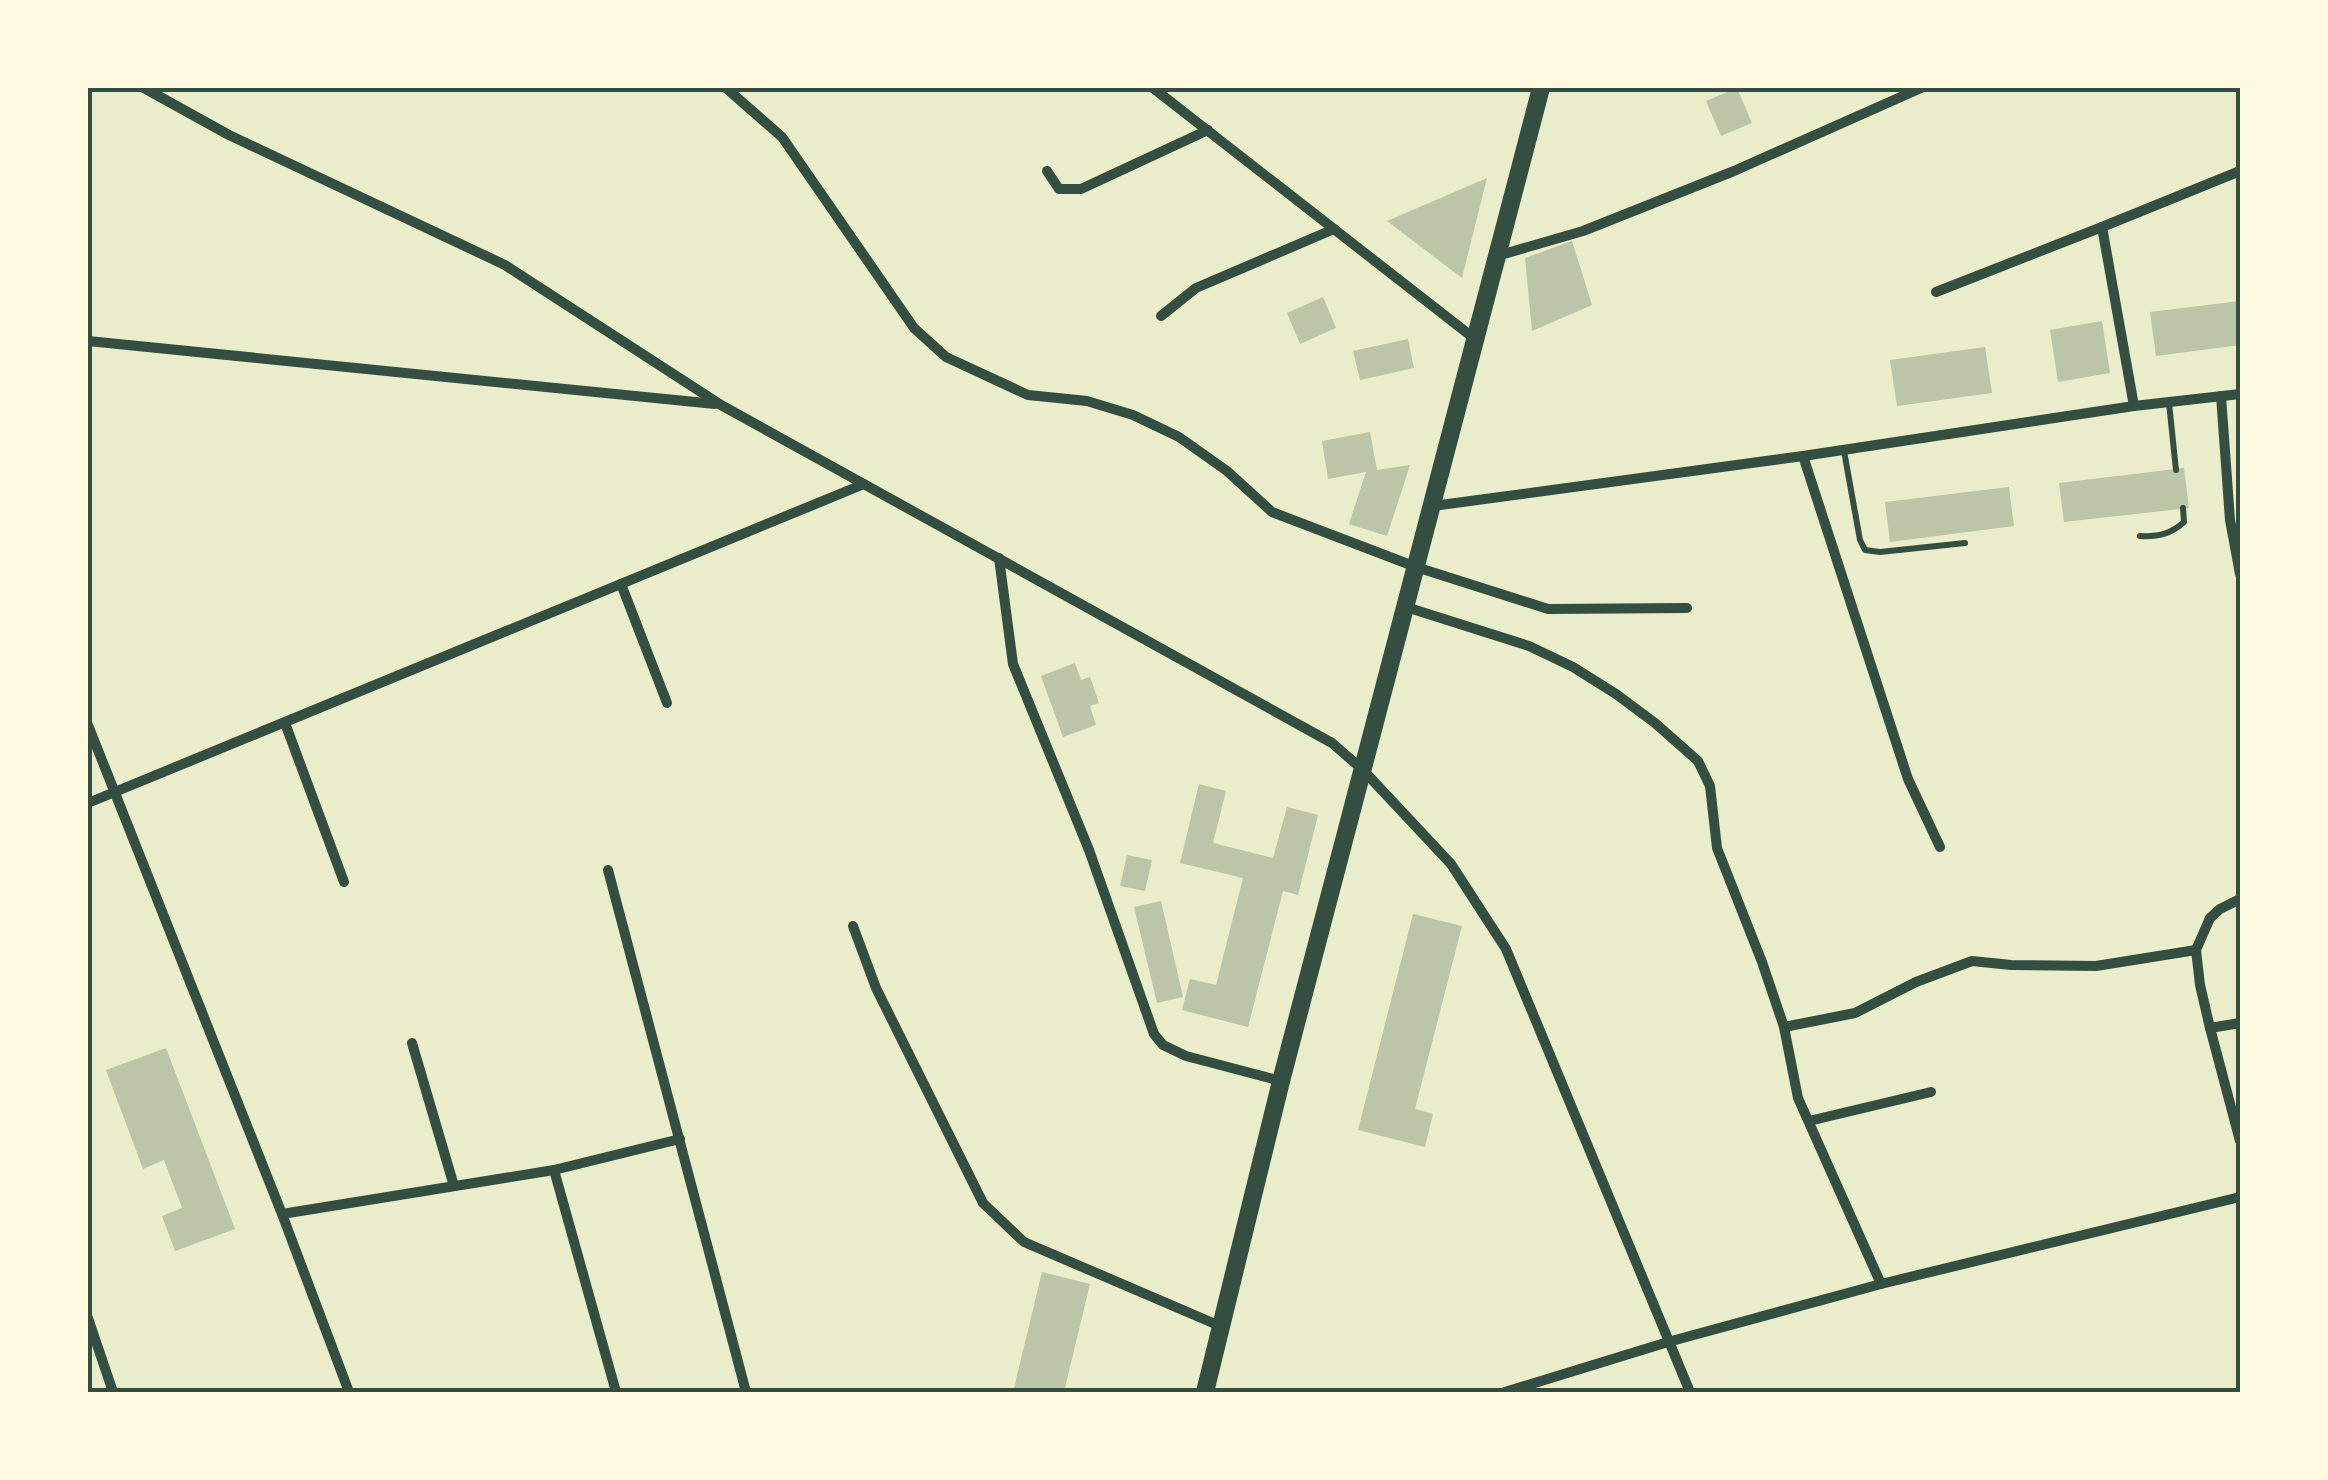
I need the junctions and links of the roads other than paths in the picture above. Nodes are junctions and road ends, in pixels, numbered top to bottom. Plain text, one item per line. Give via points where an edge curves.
1 (144, 88) edge
2 (726, 88) edge
3 (1153, 88) edge
4 (1540, 88) edge
5 (1921, 88) edge
6 (1208, 130) junction
7 (1047, 171) dead end
8 (2240, 171) edge
9 (2102, 228) junction
10 (1334, 229) junction
11 (1497, 256) junction
12 (1936, 292) dead end
13 (1161, 316) dead end
14 (1476, 340) junction
15 (88, 341) edge
16 (2240, 394) edge
17 (2221, 396) junction
18 (2169, 402) junction
19 (720, 404) junction
20 (2134, 406) junction
21 (1844, 450) junction
22 (1803, 456) junction
23 (2176, 470) dead end
24 (864, 484) junction
25 (1433, 506) junction
26 (2182, 508) dead end
27 (2140, 536) dead end
28 (2237, 536) edge
29 (1965, 544) dead end
30 (999, 558) junction
31 (1416, 567) junction
32 (2240, 574) edge
33 (621, 584) junction
34 (1406, 607) junction
35 (1687, 608) dead end
36 (667, 702) dead end
37 (284, 722) junction
38 (88, 725) edge
39 (1363, 770) junction
40 (114, 793) junction
41 (88, 803) edge
42 (1940, 847) dead end
43 (608, 870) dead end
44 (344, 882) dead end
45 (2240, 899) edge
46 (853, 926) dead end
47 (2196, 950) junction
48 (2240, 1023) edge
49 (1784, 1026) junction
50 (2210, 1028) junction
51 (412, 1043) dead end
52 (1281, 1082) junction
53 (1930, 1092) dead end
54 (1809, 1121) junction
55 (680, 1139) junction
56 (2240, 1142) edge
57 (554, 1170) junction
58 (454, 1186) junction
59 (2240, 1197) edge
60 (282, 1214) junction
61 (1881, 1284) junction
62 (88, 1318) edge
63 (1220, 1326) junction
64 (1668, 1342) junction
65 (114, 1392) edge
66 (349, 1392) edge
67 (616, 1392) edge
68 (746, 1392) edge
69 (1205, 1392) edge
70 (1504, 1392) edge
71 (1690, 1392) edge

1 - 19 street via 505,265
2 - 31 street via 782,137 914,328 946,358 1028,395 1088,401 1133,415 1179,436 1272,512
3 - 6 street
4 - 11 main road
5 - 11 street via 1583,231
6 - 7 street via 1081,189 1059,189
6 - 10 street
8 - 9 street
9 - 12 street
9 - 20 street
10 - 13 street via 1196,288
10 - 14 street
11 - 14 main road
14 - 25 main road
15 - 19 street
16 - 17 street
17 - 18 street
17 - 28 street
18 - 20 street
18 - 23 lane
19 - 24 street
20 - 21 street
21 - 22 street
21 - 29 lane via 1865,550
22 - 25 street
22 - 42 street via 1908,779
24 - 30 street
24 - 33 street
25 - 31 main road
26 - 27 lane via 2184,522 2176,530
28 - 32 street
30 - 39 street via 1332,743
30 - 52 street via 1013,664 1154,1034 1186,1056
31 - 34 main road
31 - 35 street via 1548,610
33 - 36 street
33 - 37 street
34 - 39 main road
34 - 49 street via 1529,646 1572,667 1698,761 1710,786 1717,848
37 - 40 street
37 - 44 street
38 - 40 street
39 - 52 main road
39 - 64 street via 1451,864 1506,948
40 - 41 street
40 - 60 street
43 - 55 street
45 - 47 street via 2210,918
46 - 63 street via 876,988 984,1203 1024,1242
47 - 49 street via 2096,966 1972,961 1855,1014
47 - 50 street
48 - 50 street
49 - 54 street
50 - 56 street
51 - 58 street
52 - 63 main road
53 - 54 street
54 - 61 street
55 - 57 street
55 - 68 street
57 - 58 street
57 - 67 street
58 - 60 street
59 - 61 street
60 - 66 street
61 - 64 street
62 - 65 street
63 - 69 main road
64 - 70 street
64 - 71 street

